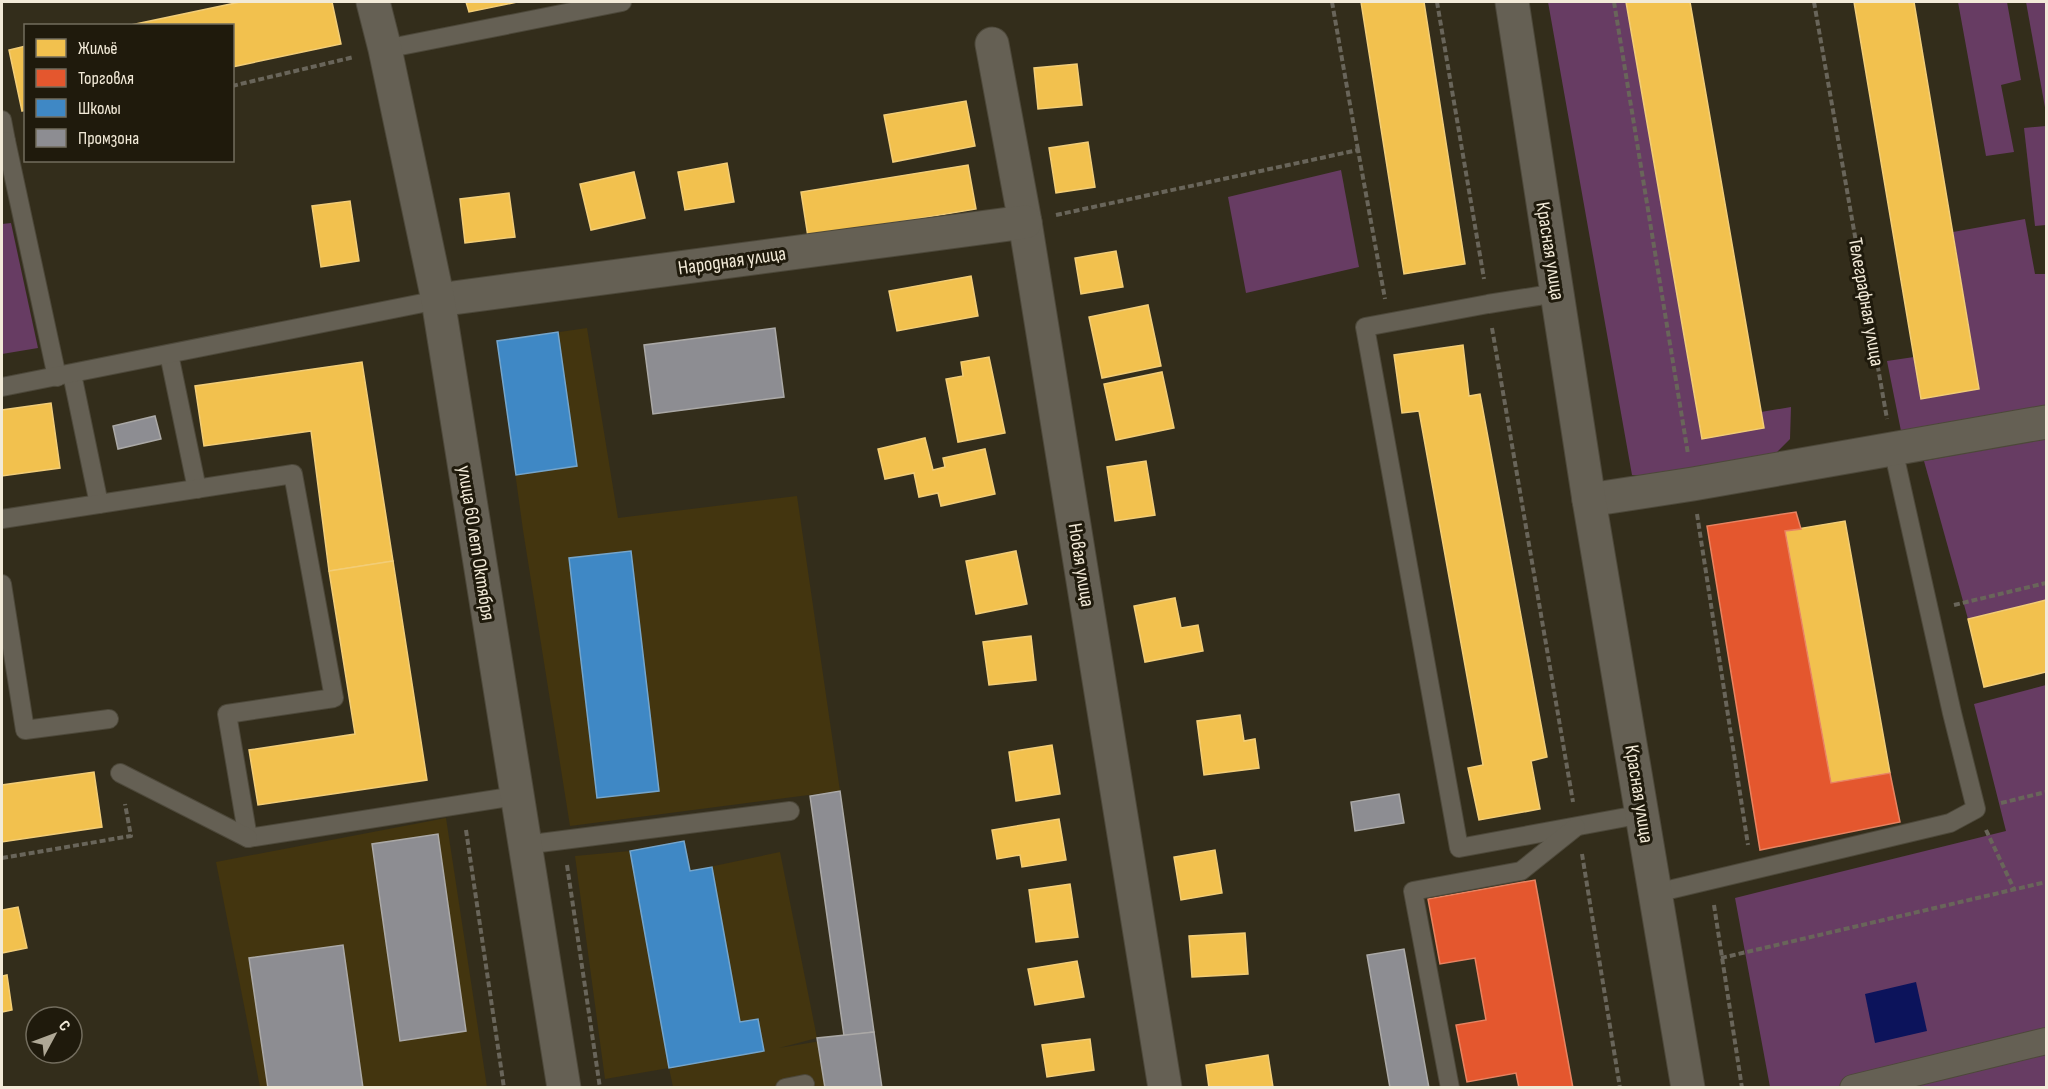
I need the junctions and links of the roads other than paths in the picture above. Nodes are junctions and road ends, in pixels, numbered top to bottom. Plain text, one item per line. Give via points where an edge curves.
1 (373, 2) edge
2 (622, 2) edge
3 (1512, 2) edge
4 (992, 44) dead end
5 (385, 49) junction
6 (2, 120) edge
7 (4, 142) edge
8 (1025, 222) junction
9 (1557, 293) junction
10 (438, 300) junction
11 (169, 354) junction
12 (65, 375) junction
13 (2, 387) edge
14 (2046, 422) edge
15 (1893, 449) junction
16 (197, 489) junction
17 (1589, 500) junction
18 (99, 504) junction
19 (2, 519) edge
20 (2, 584) edge
21 (109, 719) dead end
22 (120, 773) road end
23 (516, 796) junction
24 (790, 811) dead end
25 (1643, 814) junction
26 (1577, 826) junction
27 (248, 838) junction
28 (524, 845) junction
29 (1656, 893) junction
30 (2046, 1041) edge
31 (805, 1084) dead end
32 (564, 1088) edge
33 (785, 1088) edge
34 (1165, 1088) edge
35 (1450, 1088) edge
36 (1688, 1088) edge
37 (1852, 1088) edge

1 - 5 street, улица 60 лет Октября
2 - 5 lane
3 - 9 street, Красная улица
4 - 8 street, Новая улица
5 - 10 street, улица 60 лет Октября
6 - 7 lane
7 - 12 lane
8 - 10 street, Народная улица
8 - 34 street, Новая улица
9 - 17 street, Красная улица
9 - 26 lane via 1365,327 1459,848
10 - 11 lane
10 - 23 street, улица 60 лет Октября
11 - 12 lane
11 - 16 lane
12 - 13 lane
12 - 18 lane
14 - 15 street
15 - 17 street
15 - 29 lane via 1976,809 1950,824
16 - 18 lane
16 - 27 lane via 293,474 334,698 227,714
17 - 25 street, Красная улица
18 - 19 lane
20 - 21 lane via 25,730
22 - 27 lane
23 - 27 lane
23 - 28 street, улица 60 лет Октября
24 - 28 lane
25 - 26 lane
25 - 29 street, Красная улица
26 - 35 lane via 1521,871 1413,891
28 - 32 street, улица 60 лет Октября
29 - 36 street, Красная улица
30 - 37 street
31 - 33 lane

